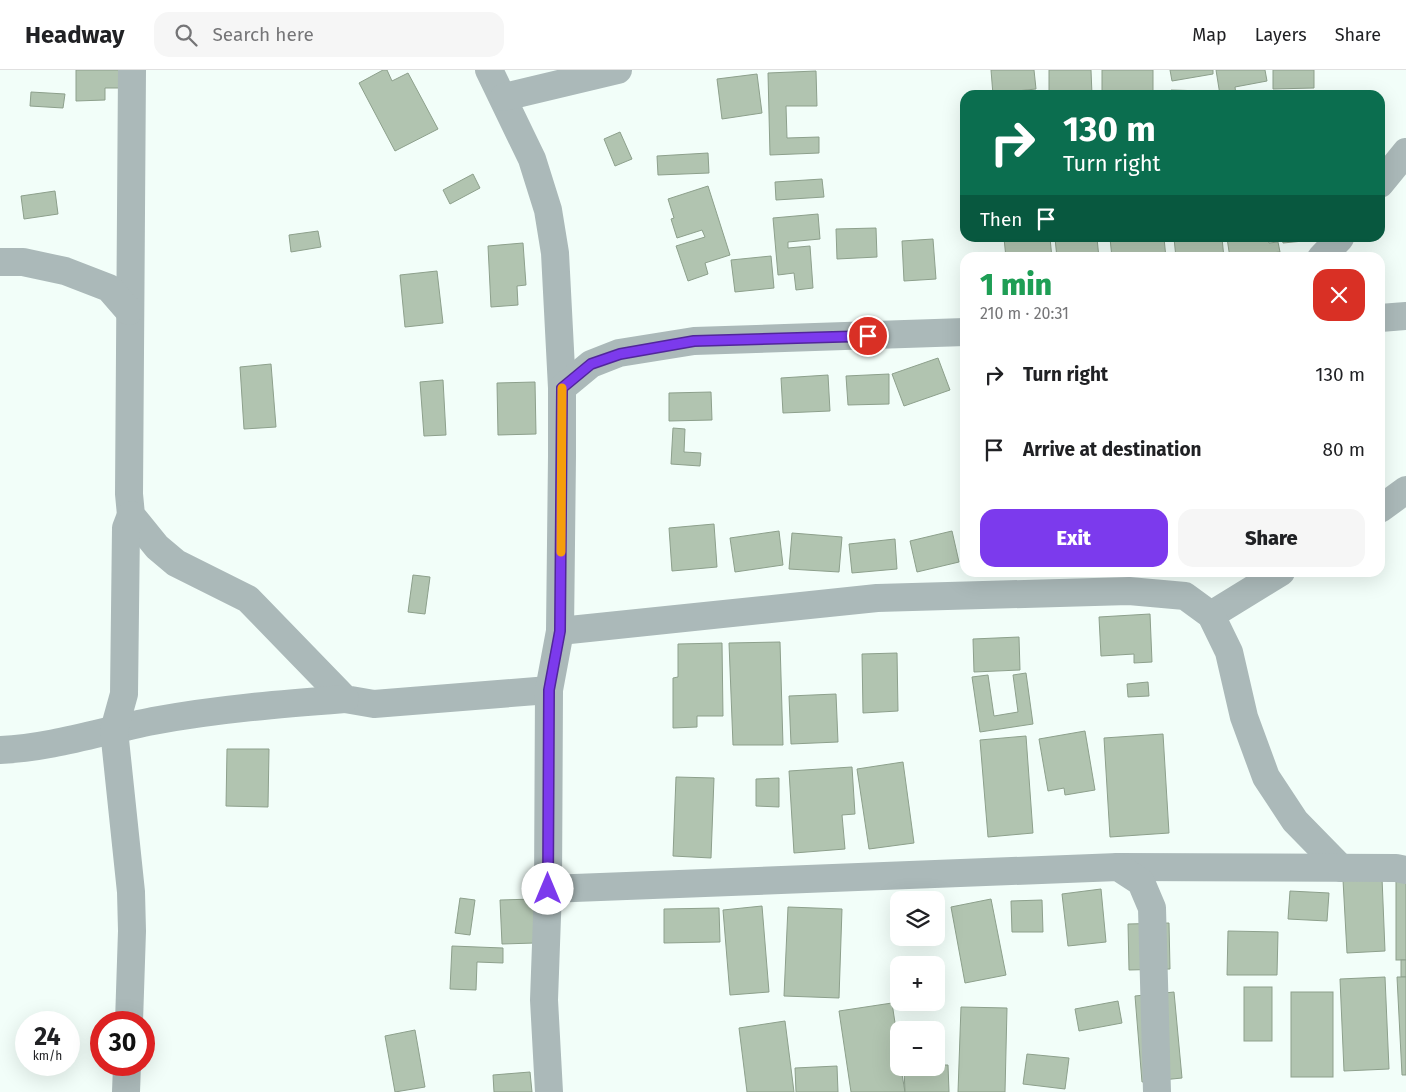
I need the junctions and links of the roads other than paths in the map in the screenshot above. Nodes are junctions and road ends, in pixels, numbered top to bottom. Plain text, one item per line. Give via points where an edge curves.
1 (132, 70) edge
2 (490, 70) edge
3 (618, 70) edge
4 (504, 97) junction
5 (1406, 152) edge
6 (1385, 178) edge
7 (1336, 242) edge
8 (1327, 252) edge
9 (0, 262) edge
10 (128, 311) junction
11 (1406, 316) edge
12 (1385, 318) edge
13 (960, 332) edge
14 (562, 388) junction
15 (1406, 490) edge
16 (1385, 505) edge
17 (131, 515) junction
18 (1273, 577) edge
19 (1211, 616) junction
20 (560, 631) junction
21 (549, 690) junction
22 (346, 699) junction
23 (114, 730) junction
24 (0, 750) edge
25 (1118, 867) junction
26 (1341, 868) junction
27 (1406, 870) edge
28 (548, 889) junction
29 (129, 1011) edge
30 (127, 1076) edge
31 (126, 1092) edge
32 (548, 1092) edge
33 (1157, 1092) edge

1 - 10 street
2 - 4 street
3 - 4 street
4 - 14 street via 532,159 548,210 555,253
5 - 6 street
7 - 8 street
9 - 10 street via 23,262 74,274 109,288
10 - 17 street
11 - 12 street
13 - 14 street via 694,341 620,354 591,364
14 - 20 street
15 - 16 street
17 - 22 street via 157,547 176,563 248,599
17 - 23 street via 126,528 124,694
18 - 19 street
19 - 20 street via 1185,596 1129,591 877,598
19 - 26 street via 1229,652 1244,717 1266,777 1295,821
20 - 21 street
21 - 22 street via 374,704
21 - 28 street
22 - 23 street via 204,712
23 - 24 street via 67,741
23 - 29 street via 131,892
25 - 26 street
25 - 28 street
25 - 33 street via 1141,882 1152,908
26 - 27 street
28 - 32 street via 544,1000
30 - 31 street

